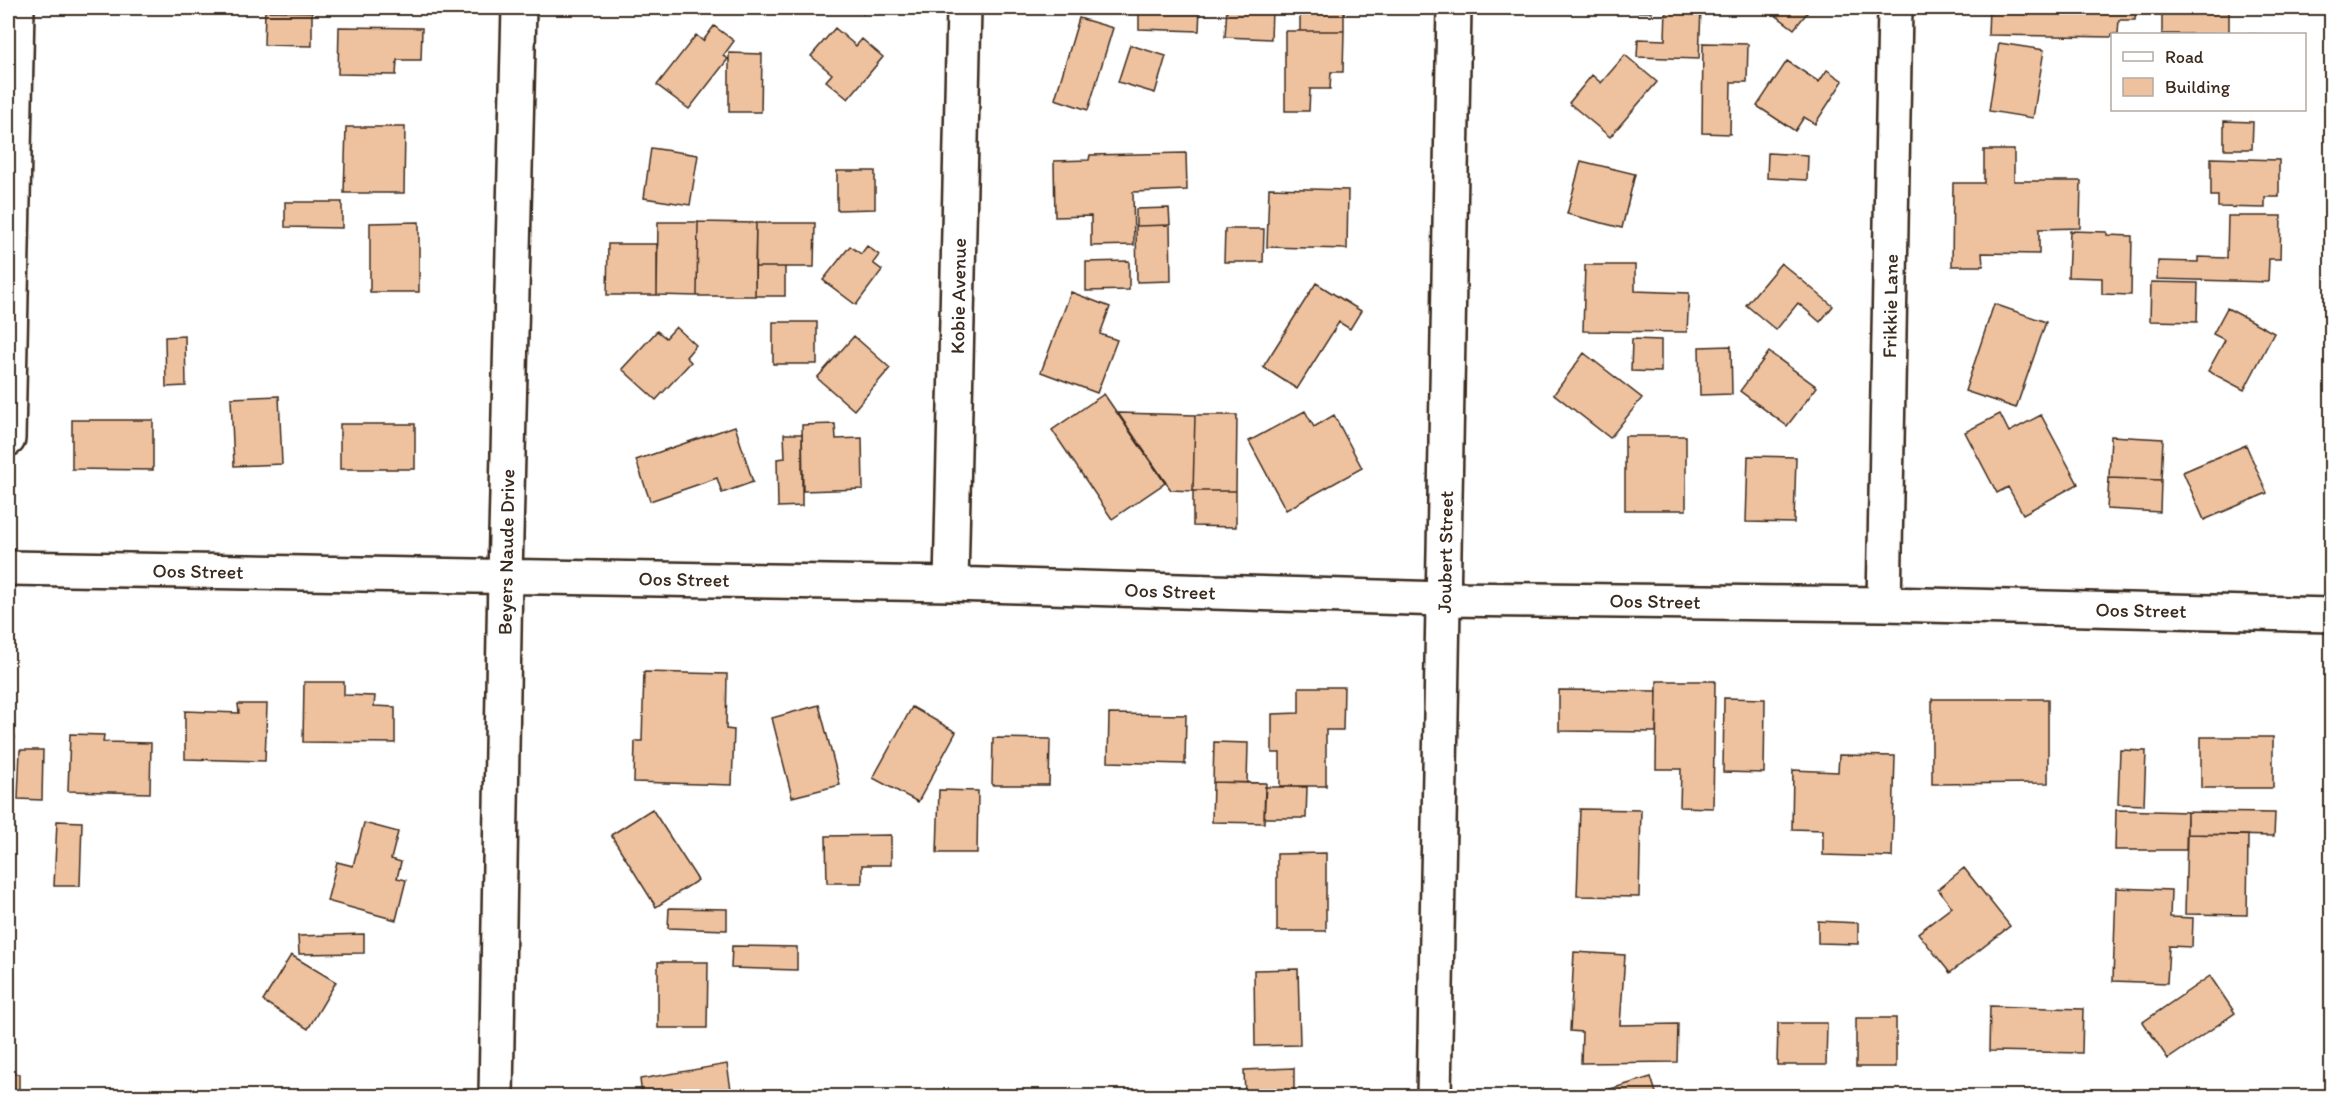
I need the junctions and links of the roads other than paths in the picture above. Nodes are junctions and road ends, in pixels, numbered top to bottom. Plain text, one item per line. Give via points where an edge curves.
1 (17, 8) edge
2 (519, 8) edge
3 (964, 8) edge
4 (1454, 8) edge
5 (1895, 8) edge
6 (8, 439) edge
7 (8, 568) edge
8 (505, 575) junction
9 (951, 584) junction
10 (1444, 599) junction
11 (1884, 604) junction
12 (2331, 615) edge
13 (496, 1096) edge
14 (1434, 1096) edge

1 - 6 street
2 - 8 street, Beyers Naude Drive
3 - 9 street, Kobie Avenue
4 - 10 street, Joubert Street
5 - 11 street, Frikkie Lane
7 - 8 street, Oos Street
8 - 9 street, Oos Street
8 - 13 street, Beyers Naude Drive
9 - 10 street, Oos Street
10 - 11 street, Oos Street
10 - 14 street, Joubert Street
11 - 12 street, Oos Street

